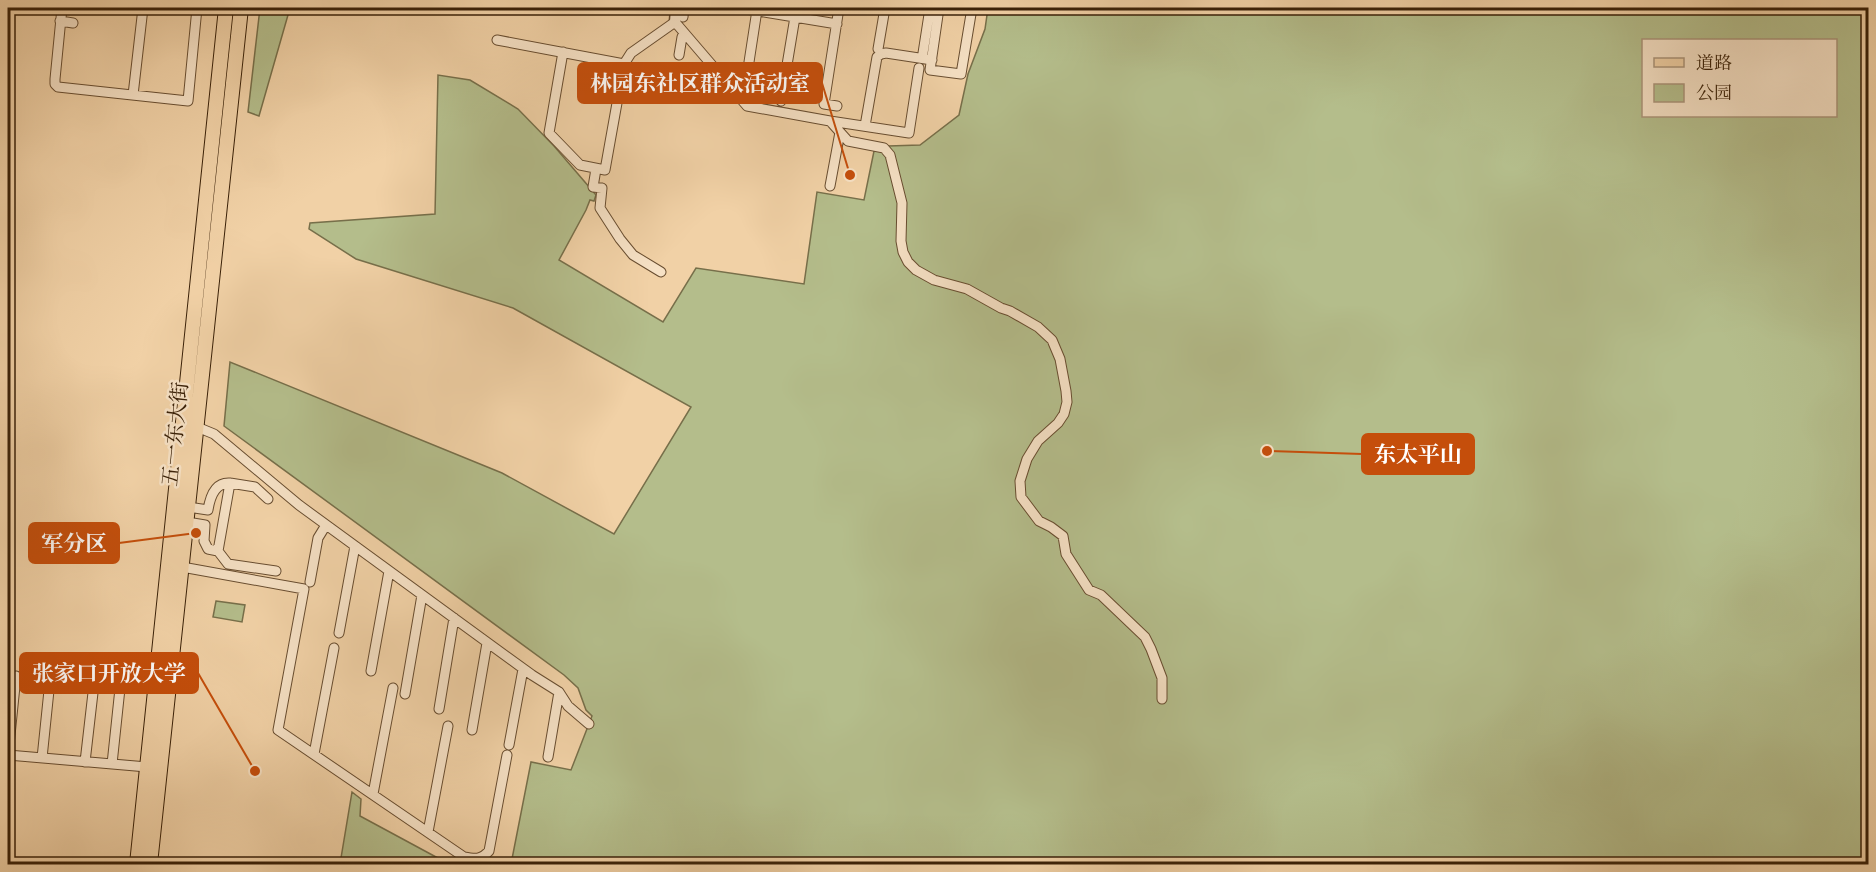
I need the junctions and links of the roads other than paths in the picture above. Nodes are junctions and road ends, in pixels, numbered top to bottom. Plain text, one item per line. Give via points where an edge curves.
1 (62, 8) edge
2 (143, 8) edge
3 (198, 8) edge
4 (226, 8) edge
5 (241, 8) edge
6 (740, 8) edge
7 (839, 8) edge
8 (885, 8) edge
9 (930, 8) edge
10 (939, 8) edge
11 (972, 8) edge
12 (757, 10) junction
13 (775, 10) edge
14 (679, 14) edge
15 (795, 17) junction
16 (60, 21) junction
17 (73, 23) dead end
18 (837, 24) junction
19 (682, 38) dead end
20 (497, 40) dead end
21 (693, 44) junction
22 (878, 49) dead end
23 (563, 52) junction
24 (923, 53) dead end
25 (932, 60) junction
26 (749, 62) dead end
27 (624, 64) junction
28 (920, 68) dead end
29 (133, 95) junction
30 (781, 101) dead end
31 (837, 106) dead end
32 (830, 121) junction
33 (865, 126) junction
34 (840, 132) junction
35 (596, 169) junction
36 (830, 186) dead end
37 (661, 272) dead end
38 (183, 425) junction
39 (197, 427) junction
40 (230, 483) junction
41 (268, 499) dead end
42 (188, 507) junction
43 (187, 522) junction
44 (326, 525) junction
45 (355, 546) junction
46 (218, 551) junction
47 (182, 567) junction
48 (389, 570) junction
49 (276, 571) dead end
50 (310, 582) dead end
51 (422, 595) junction
52 (454, 618) junction
53 (169, 625) junction
54 (339, 633) dead end
55 (488, 643) junction
56 (334, 648) dead end
57 (523, 669) junction
58 (371, 671) dead end
59 (16, 675) dead end
60 (156, 683) junction
61 (393, 688) dead end
62 (559, 692) junction
63 (405, 694) dead end
64 (1162, 699) dead end
65 (439, 709) dead end
66 (589, 724) dead end
67 (448, 726) dead end
68 (472, 730) dead end
69 (314, 754) junction
70 (548, 757) dead end
71 (42, 758) junction
72 (85, 762) junction
73 (112, 764) junction
74 (147, 767) junction
75 (373, 794) junction
76 (428, 832) junction
77 (136, 864) edge
78 (150, 864) edge

1 - 16 street
2 - 29 street
3 - 29 street via 188,101
4 - 38 main road, 五一东大街
5 - 39 main road, 五一东大街
6 - 12 street
7 - 18 street
8 - 22 street
9 - 24 street
10 - 25 street
11 - 25 street via 961,75 930,70
12 - 13 street
12 - 26 street
13 - 15 street
14 - 21 street
14 - 27 street via 631,53
15 - 18 street
15 - 30 street
16 - 17 street
16 - 29 street via 55,84
18 - 31 street via 824,104
19 - 21 street via 680,52
20 - 23 street
21 - 32 street via 747,106
23 - 27 street
23 - 35 street via 549,133 580,165
25 - 33 street via 886,53 877,57
27 - 35 street via 605,170
28 - 33 street via 909,133
32 - 33 street
32 - 34 street
34 - 36 street
34 - 64 street via 848,141 888,151 902,203 903,252 916,270 1010,311 1052,340 1060,359 1067,402 1058,423 1038,441 1027,459 1020,481 1021,497 1039,521 1063,536 1066,554 1089,590 1101,595 1145,637 1162,678
35 - 37 street via 593,187 602,188 600,208 633,255
38 - 39 main road
38 - 53 main road, 五一东大街
39 - 42 main road, 五一东大街
39 - 44 street via 214,434
40 - 41 street via 255,488
40 - 42 street via 218,486 208,510
40 - 46 street
42 - 43 main road, 五一东大街
43 - 46 street via 205,525 205,545
43 - 47 main road, 五一东大街
44 - 45 street
44 - 50 street via 318,538
45 - 48 street
45 - 54 street
46 - 49 street via 228,564
47 - 53 main road, 五一东大街
47 - 69 street via 304,589 278,730
48 - 51 street
48 - 58 street
51 - 52 street
51 - 63 street
52 - 55 street
52 - 65 street
53 - 60 main road, 五一东大街
53 - 78 main road, 五一东大街
55 - 57 street
55 - 68 street
56 - 69 street
57 - 62 street
57 - 76 street via 489,851 476,859 464,857
59 - 71 street via 8,755
60 - 73 street via 121,679
60 - 74 main road, 五一东大街
61 - 75 street
62 - 66 street via 568,706
62 - 70 street
67 - 76 street
69 - 75 street
71 - 72 street
71 - 72 street via 51,675 94,684
72 - 73 street
73 - 74 street
74 - 77 main road, 五一东大街
75 - 76 street

